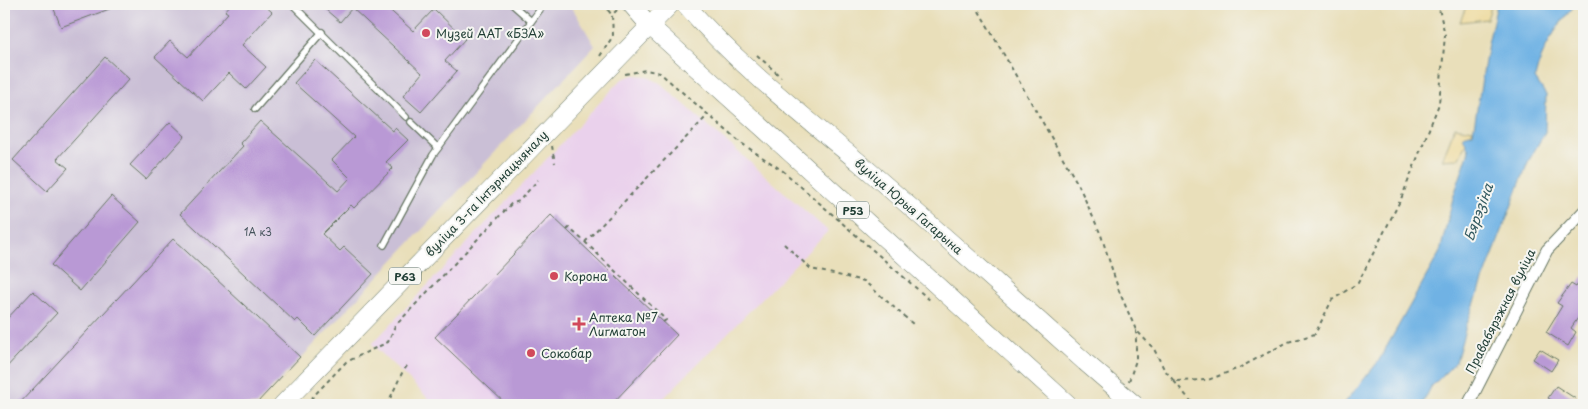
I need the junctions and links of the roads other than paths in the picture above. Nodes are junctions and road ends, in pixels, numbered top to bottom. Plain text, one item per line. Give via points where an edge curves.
1 (292, 4) edge
2 (512, 4) edge
3 (544, 4) edge
4 (630, 4) edge
5 (671, 4) edge
6 (685, 4) edge
7 (531, 21) junction
8 (649, 25) junction
9 (322, 32) junction
10 (255, 109) dead end
11 (406, 117) dead end
12 (411, 122) dead end
13 (438, 148) junction
14 (1584, 212) edge
15 (384, 245) dead end
16 (1063, 400) edge
17 (282, 405) edge
18 (1135, 405) edge
19 (1468, 405) edge

1 - 9 lane
2 - 7 lane
3 - 7 lane
4 - 8 main road, Р53
5 - 8 main road, вуліца 3-га Інтэрнацыяналу / Р63
6 - 18 main road, вуліца Юрыя Гагарына, bridge via 746,66
7 - 13 lane
8 - 16 main road, Р53
8 - 17 main road, вуліца 3-га Інтэрнацыяналу / Р63
9 - 10 lane
9 - 11 lane
12 - 13 lane
13 - 15 lane
14 - 19 street, Правабярэжная вуліца via 1546,250

